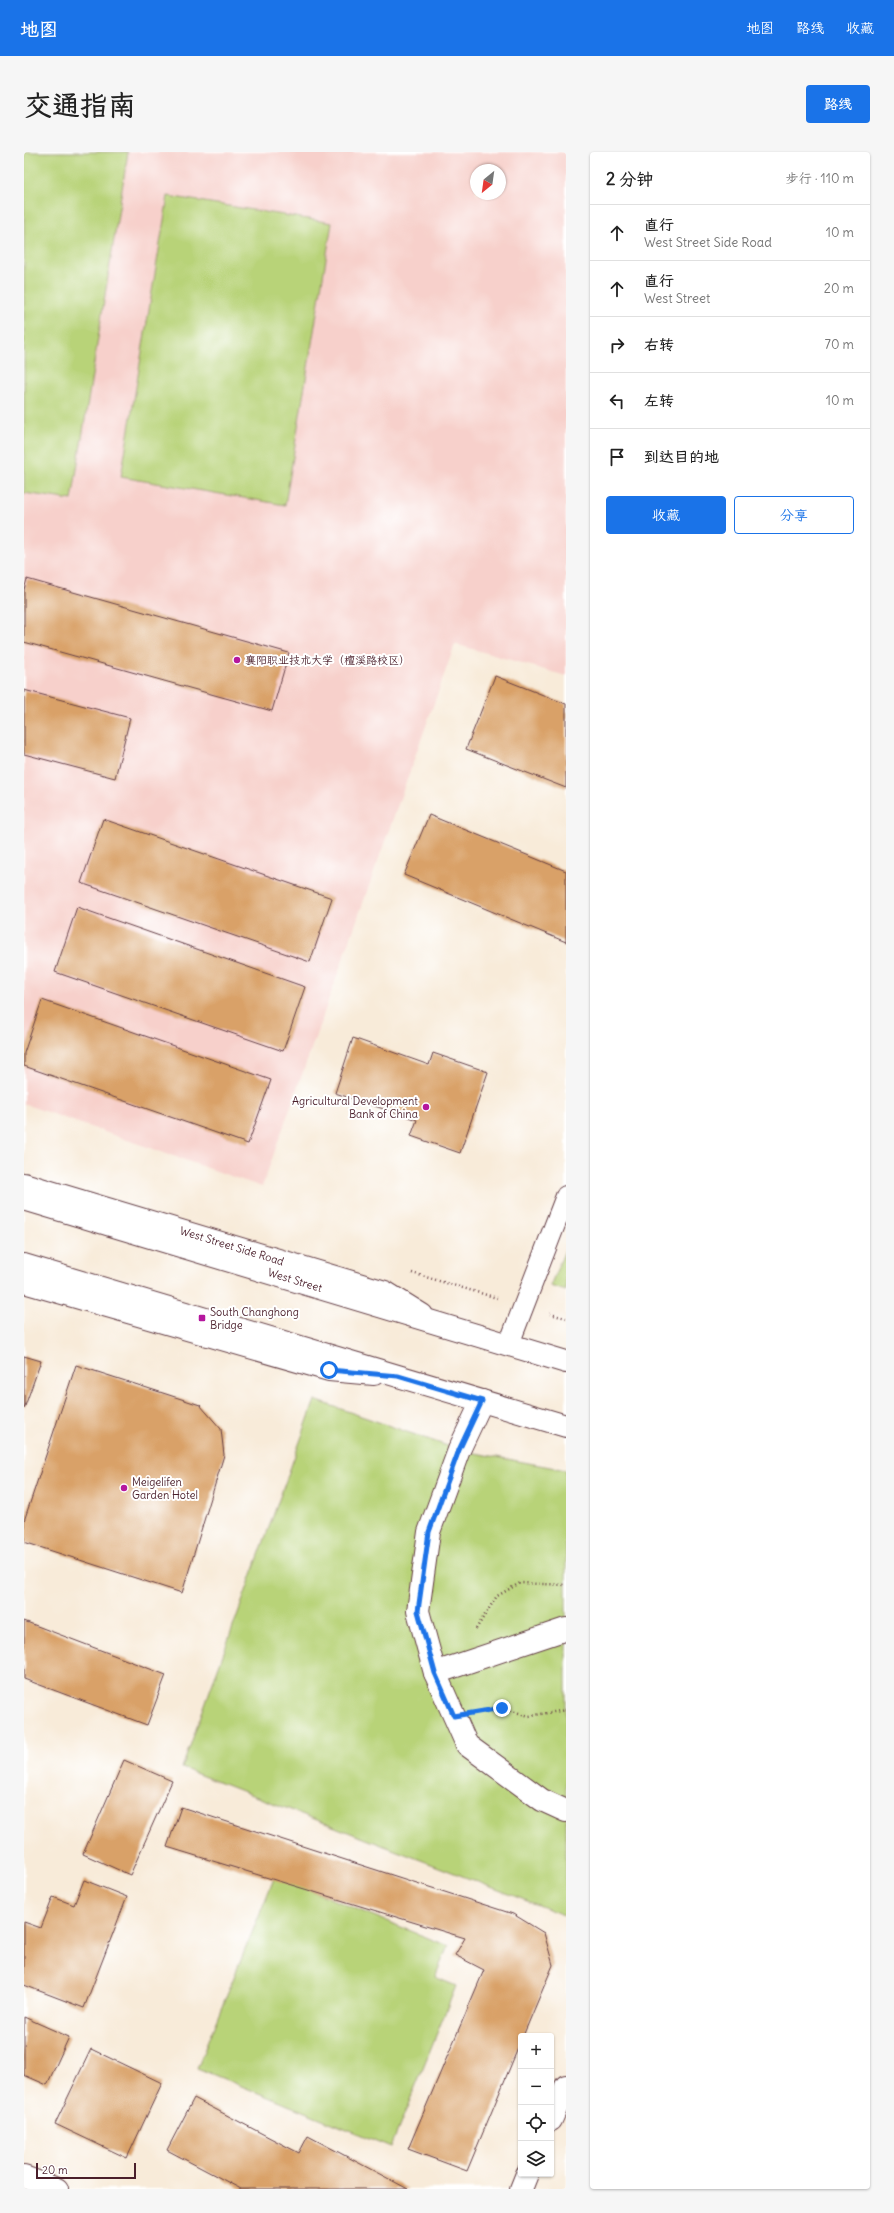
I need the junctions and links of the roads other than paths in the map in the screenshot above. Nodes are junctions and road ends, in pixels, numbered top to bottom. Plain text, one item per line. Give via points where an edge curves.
1 (24, 1184) edge
2 (566, 1196) edge
3 (24, 1200) edge
4 (24, 1265) edge
5 (24, 1282) edge
6 (434, 1322) junction
7 (509, 1344) junction
8 (566, 1362) edge
9 (398, 1376) junction
10 (482, 1401) junction
11 (566, 1426) edge
12 (566, 1629) edge
13 (435, 1673) junction
14 (566, 1811) edge
15 (566, 2086) edge
16 (554, 2113) edge
17 (24, 2177) edge
18 (526, 2177) edge
19 (57, 2189) edge
20 (521, 2189) edge

1 - 6 street, West Street Side Road via 385,1292
2 - 7 lane
3 - 6 street, West Street
4 - 9 street
5 - 9 street via 329,1370
6 - 7 street, West Street
7 - 8 street, West Street
9 - 10 street
10 - 11 street
10 - 13 street via 459,1450 429,1532 418,1611
12 - 13 street
13 - 14 street via 467,1746 542,1800
15 - 16 street
17 - 19 street
18 - 20 street

